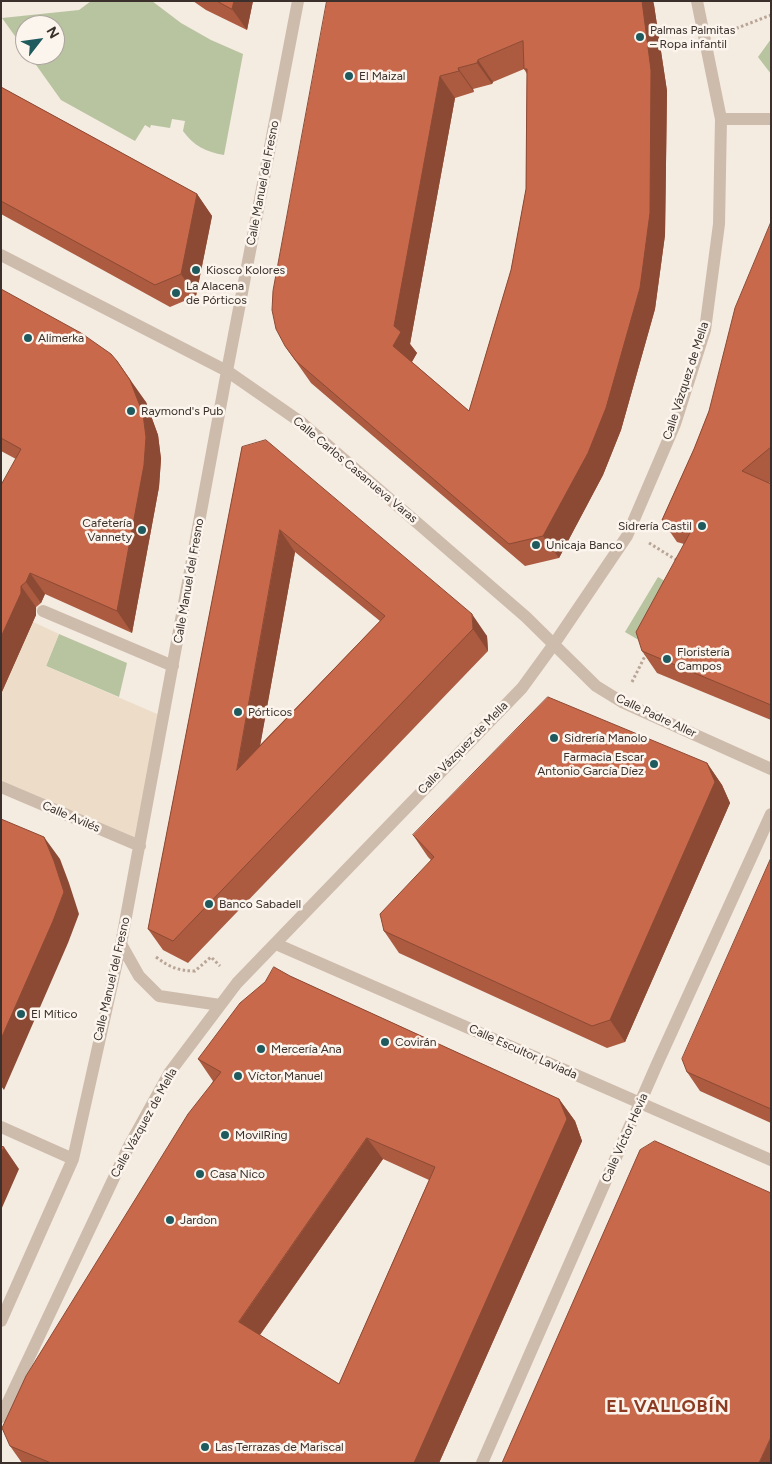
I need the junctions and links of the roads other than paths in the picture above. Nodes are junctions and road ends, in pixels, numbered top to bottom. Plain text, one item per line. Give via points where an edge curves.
1 (298, 1) edge
2 (697, 1) edge
3 (721, 118) junction
4 (771, 119) edge
5 (1, 255) edge
6 (227, 372) junction
7 (43, 611) edge
8 (554, 644) junction
9 (173, 666) junction
10 (771, 769) edge
11 (1, 787) edge
12 (771, 814) edge
13 (140, 846) junction
14 (121, 944) junction
15 (276, 944) junction
16 (220, 1004) junction
17 (641, 1103) junction
18 (1, 1127) edge
19 (73, 1159) junction
20 (771, 1160) edge
21 (1, 1321) edge
22 (1, 1417) edge
23 (482, 1463) edge

1 - 6 street, Calle Manuel del Fresno
2 - 3 street, Calle Vázquez de Mella
3 - 4 street
3 - 8 street, Calle Vázquez de Mella via 719,224 705,330 675,424 629,532
5 - 6 street, Calle Carlos Casanueva Varas
6 - 8 street, Calle Carlos Casanueva Varas via 302,423
6 - 9 street, Calle Manuel del Fresno
7 - 9 street
8 - 10 street, Calle Padre Aller via 596,686 622,702
8 - 15 street, Calle Vázquez de Mella via 522,688
9 - 13 street, Calle Manuel del Fresno
11 - 13 street, Calle Avilés
12 - 17 street, Calle Víctor Hevia
13 - 14 street, Calle Manuel del Fresno
14 - 16 street via 139,976 159,996
14 - 19 street, Calle Manuel del Fresno
15 - 16 street, Calle Vázquez de Mella
15 - 17 street, Calle Escultor Laviada
16 - 22 street, Calle Vázquez de Mella via 170,1072 128,1148
17 - 20 street, Calle Escultor Laviada
17 - 23 street, Calle Víctor Hevia
18 - 19 street
19 - 21 street

